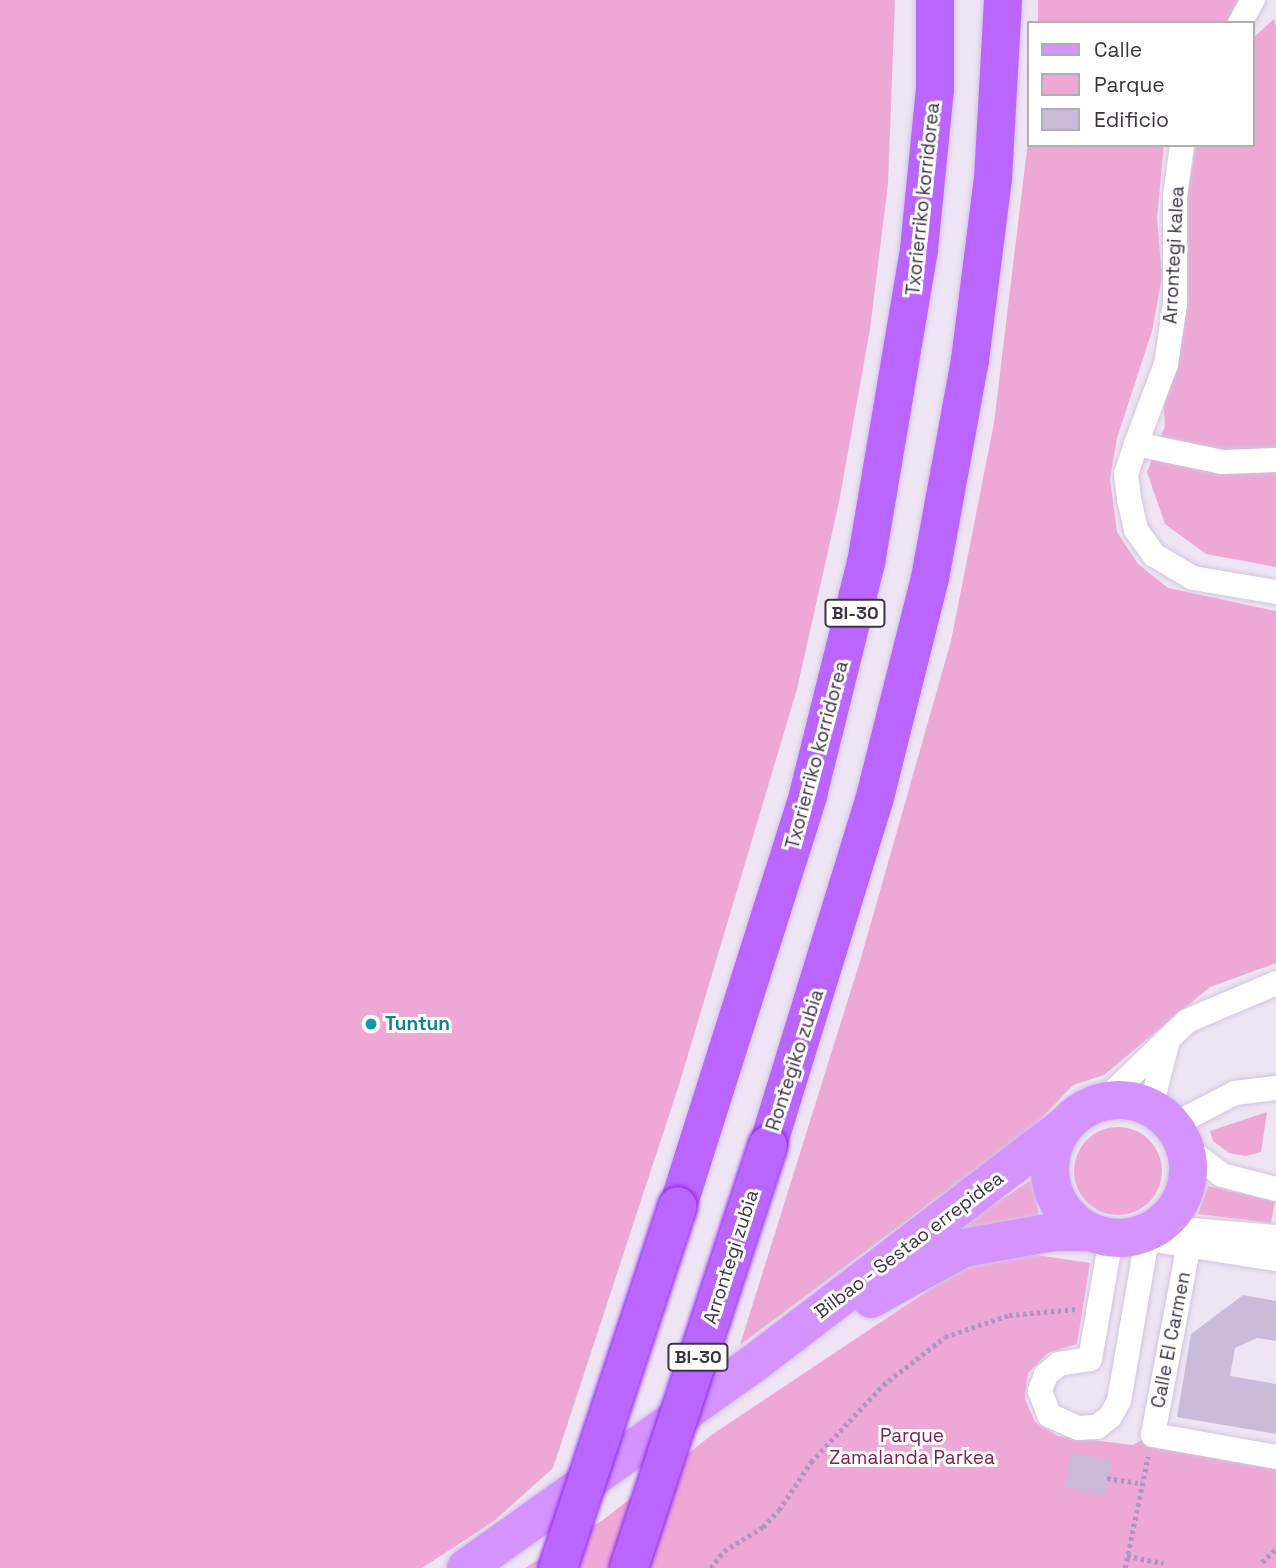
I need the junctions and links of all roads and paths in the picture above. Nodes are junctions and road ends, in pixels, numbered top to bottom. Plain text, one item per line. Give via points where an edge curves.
1 (935, 0) edge
2 (1003, 0) edge
3 (1182, 147) edge
4 (1136, 444) junction
5 (1276, 460) edge
6 (1276, 592) edge
7 (1276, 983) edge
8 (1168, 1040) junction
9 (1276, 1088) edge
10 (1104, 1101) junction
11 (1064, 1126) junction
12 (1170, 1126) junction
13 (768, 1145) joint
14 (1276, 1171) edge
15 (1222, 1175) junction
16 (1276, 1189) edge
17 (1138, 1236) junction
18 (1276, 1237) edge
19 (1276, 1259) edge
20 (1089, 1309) dead end
21 (753, 1364) junction
22 (1153, 1435) junction
23 (1276, 1457) edge
24 (1107, 1478) dead end
25 (1143, 1484) junction
26 (1276, 1549) edge
27 (1127, 1556) junction
28 (1262, 1562) dead end
29 (1163, 1563) dead end
30 (466, 1568) edge
31 (558, 1568) edge
32 (629, 1568) edge
33 (711, 1568) edge
34 (1125, 1568) edge

1 - 31 highway, Txorierriko korridorea / BI-30, bridge via 935,89 919,249 866,563 808,795
2 - 13 highway, Rontegiko zubia / BI-30 via 993,179 954,451 901,702
3 - 4 street, Arrontegi kalea via 1175,196 1175,304 1166,364
4 - 5 street via 1222,462
4 - 6 street, Arrontegi kalea via 1126,474 1129,499 1136,530 1154,555 1193,578
7 - 8 street via 1187,1021
8 - 10 street
8 - 12 street
9 - 12 street via 1235,1093
10 - 11 main road via 1082,1110
10 - 12 main road via 1128,1100
11 - 17 main road via 1054,1144 1051,1185 1071,1220
11 - 21 main road, Bilbao - Sestao errepidea
12 - 15 street
12 - 17 main road via 1189,1169 1185,1192 1174,1213
13 - 32 highway, Arrontegi zubia / BI-30, bridge
14 - 15 street
15 - 16 street
17 - 17 street via 1090,1359 1059,1364 1046,1375 1040,1391 1049,1415 1079,1428 1097,1427 1119,1401
17 - 18 street via 1212,1228
17 - 19 street
17 - 21 main road, Bilbao - Sestao errepidea via 1054,1231 963,1248
17 - 22 street, Calle El Carmen
20 - 33 path via 1009,1315 945,1337 883,1385 811,1462 779,1510 763,1527 724,1551
21 - 30 main road, Bilbao - Sestao errepidea
22 - 23 street
22 - 25 path
24 - 25 path
25 - 27 path
26 - 28 path
27 - 29 path
27 - 34 path

